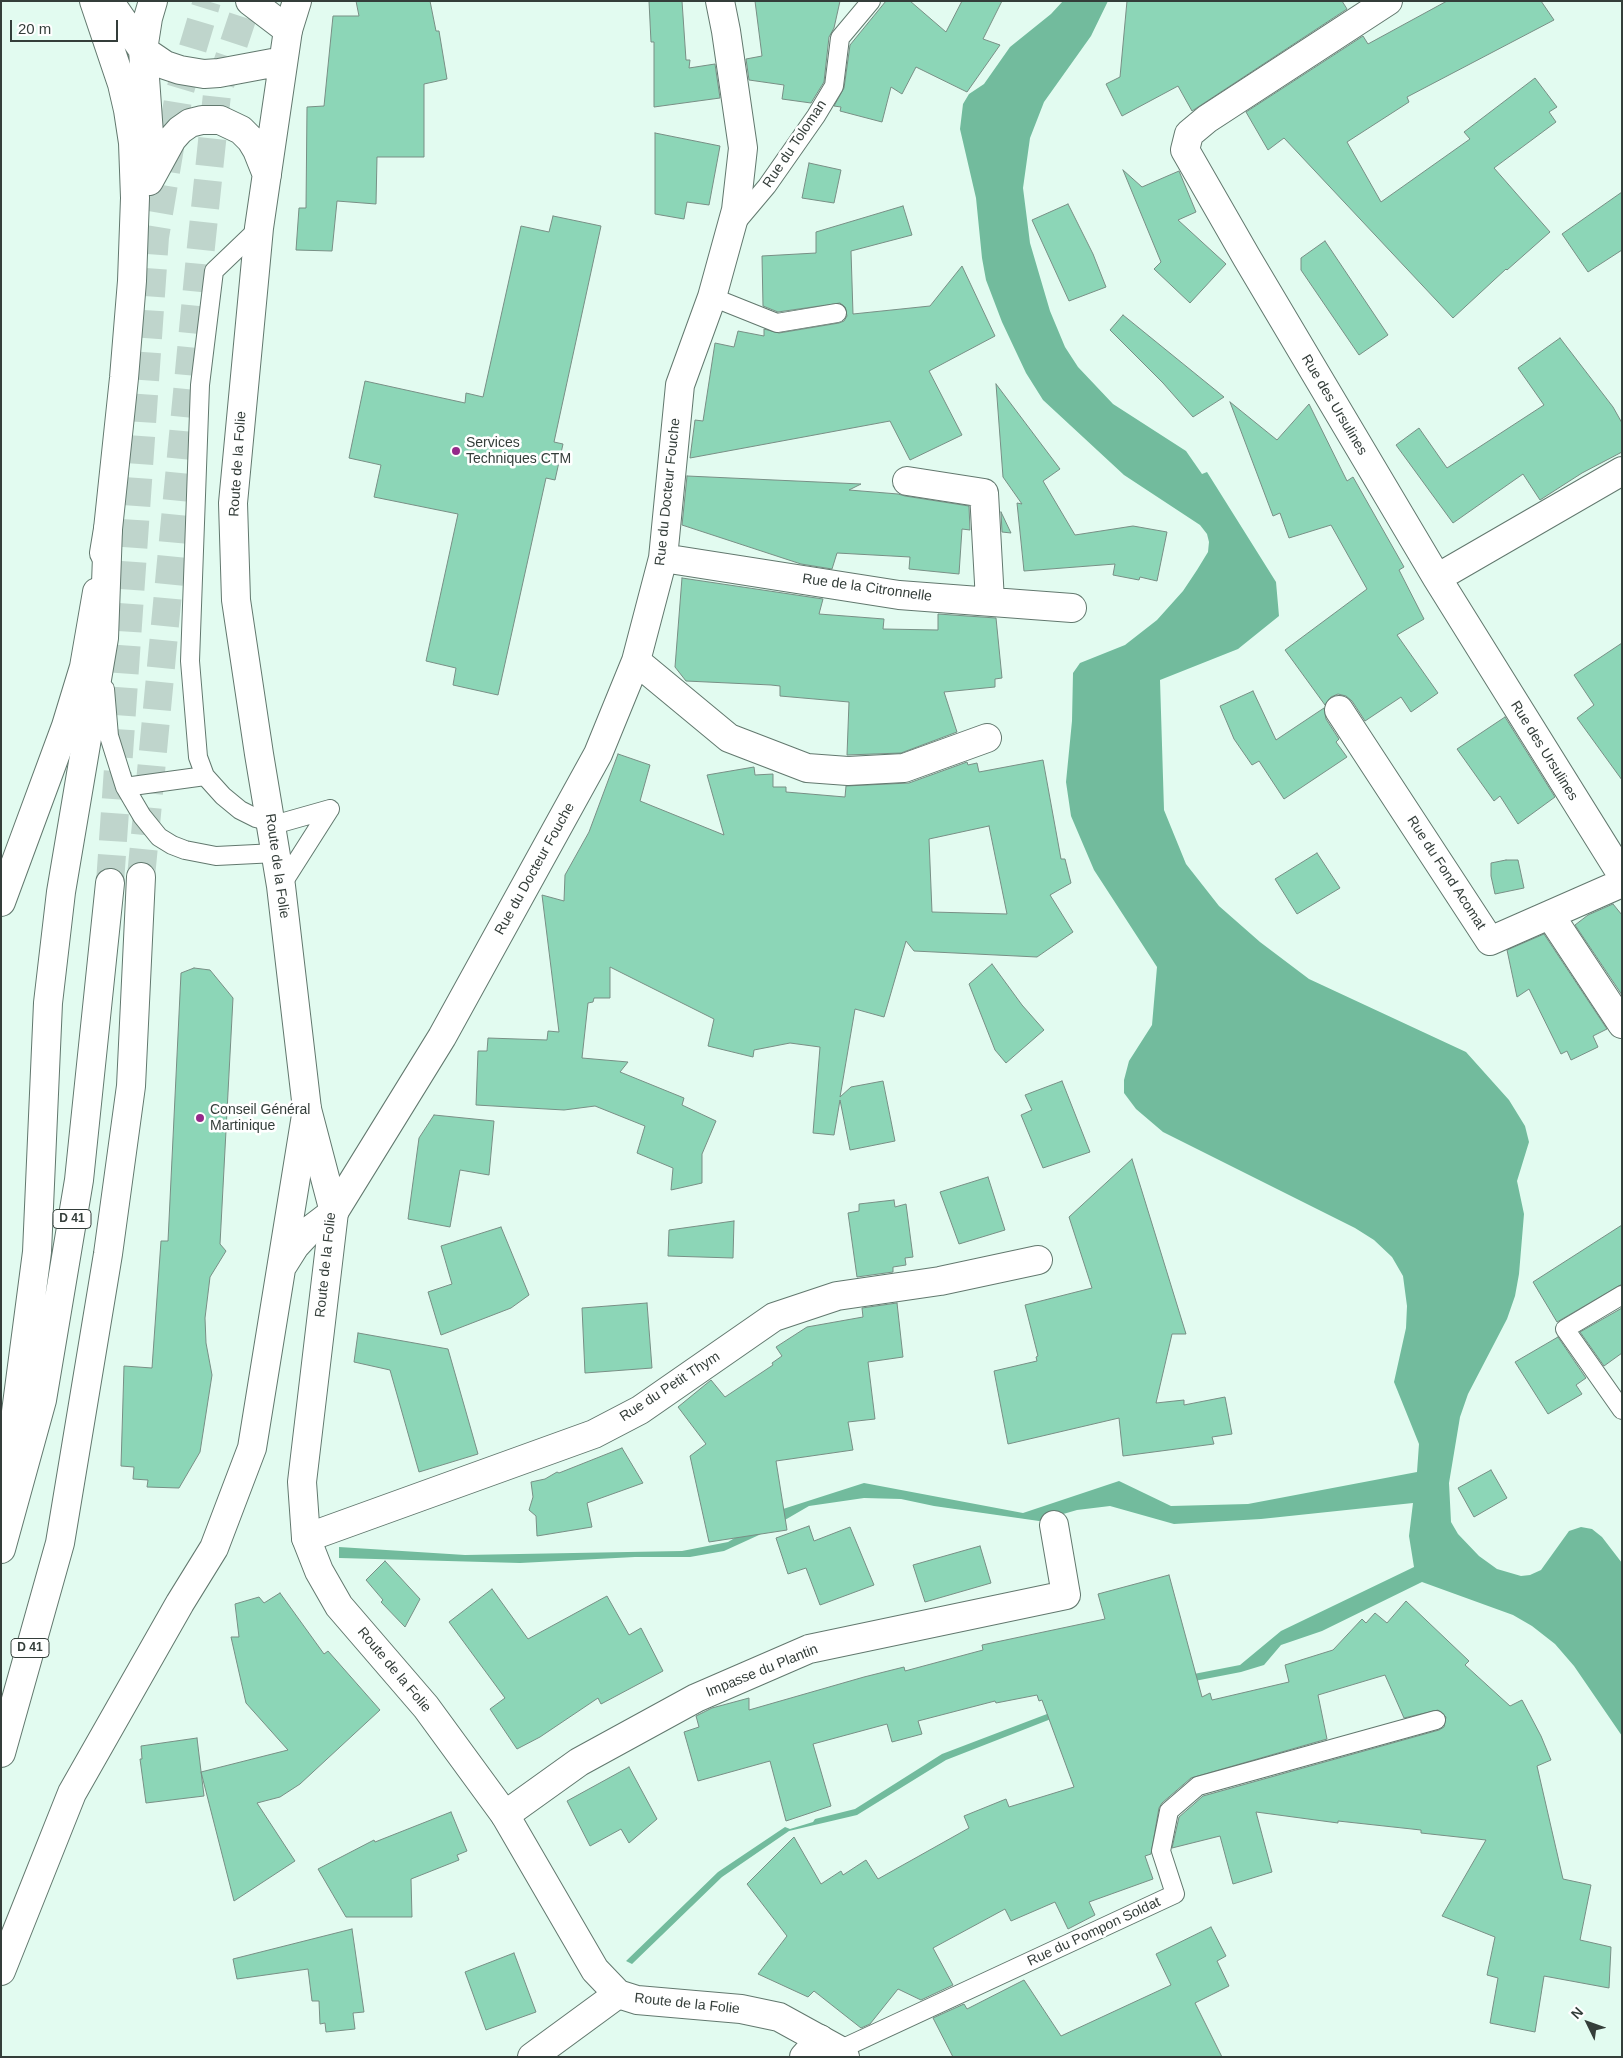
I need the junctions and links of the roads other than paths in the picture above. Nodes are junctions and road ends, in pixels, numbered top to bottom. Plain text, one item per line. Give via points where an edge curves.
1 (94, 1) edge
2 (109, 1) edge
3 (153, 1) edge
4 (250, 1) edge
5 (297, 1) edge
6 (720, 1) edge
7 (871, 1) edge
8 (1388, 1) edge
9 (288, 30) junction
10 (143, 50) junction
11 (283, 61) junction
12 (267, 174) junction
13 (149, 181) junction
14 (259, 228) junction
15 (731, 228) junction
16 (132, 281) junction
17 (712, 297) junction
18 (837, 313) dead end
19 (1622, 471) edge
20 (907, 481) dead end
21 (108, 529) junction
22 (663, 558) junction
23 (1436, 578) junction
24 (990, 602) junction
25 (1072, 608) dead end
26 (104, 638) junction
27 (636, 661) junction
28 (1339, 710) dead end
29 (987, 738) dead end
30 (205, 776) junction
31 (125, 787) junction
32 (272, 822) junction
33 (276, 853) junction
34 (1622, 875) edge
35 (141, 877) tunnel mouth
36 (110, 883) tunnel mouth
37 (1622, 883) edge
38 (281, 886) junction
39 (1, 902) edge
40 (1550, 915) junction
41 (1622, 1024) edge
42 (307, 1109) junction
43 (334, 1212) junction
44 (1038, 1260) dead end
45 (281, 1268) junction
46 (1622, 1295) edge
47 (1622, 1410) edge
48 (1054, 1525) dead end
49 (1, 1526) edge
50 (306, 1538) junction
51 (1, 1549) edge
52 (1436, 1720) dead end
53 (1, 1753) edge
54 (505, 1815) junction
55 (1, 1971) edge
56 (618, 1994) junction
57 (827, 2050) edge
58 (532, 2057) edge

1 - 16 main road via 122,84 133,143
2 - 10 main road
3 - 10 main road
4 - 9 main road
5 - 9 main road, Route de la Folie
6 - 15 main road, Rue du Docteur Fouche via 743,148
7 - 15 lane, Rue du Toloman via 840,38 834,86 816,116 767,186
8 - 23 main road, Rue des Ursulines via 1207,120 1189,134 1185,150
9 - 11 main road, Route de la Folie
10 - 11 main road via 165,65 204,74 238,71
10 - 13 main road via 150,147
11 - 12 main road, Route de la Folie
12 - 13 main road via 257,150 241,130 220,120 202,120 190,123 172,139
12 - 14 main road, Route de la Folie
13 - 16 main road
14 - 30 lane via 214,270 200,385 190,661 198,757
14 - 32 main road, Route de la Folie via 234,513 236,600
15 - 17 main road, Rue du Docteur Fouche
16 - 21 main road
17 - 18 lane via 777,323
17 - 22 main road, Rue du Docteur Fouche via 680,384
19 - 23 main road
20 - 24 main road via 984,493
21 - 26 main road
21 - 39 main road via 84,667 66,726
22 - 24 main road, Rue de la Citronnelle via 899,595
22 - 27 main road, Rue du Docteur Fouche
23 - 34 main road, Rue des Ursulines
24 - 25 main road, Rue de la Citronnelle
26 - 31 lane via 105,709 109,736
26 - 49 main road via 61,892 48,1003 37,1252
27 - 29 main road via 729,738 807,768 848,771 904,768
27 - 43 main road, Rue du Docteur Fouche via 598,754 442,1037
28 - 40 main road, Rue du Fond Acomat via 1490,941
30 - 31 lane
30 - 32 lane via 240,810
31 - 33 lane via 159,837 172,845 216,856
32 - 33 main road, Route de la Folie
32 - 38 lane via 284,822 330,809
33 - 38 main road, Route de la Folie
35 - 53 main road, D 41 via 131,1086 107,1263 60,1543
36 - 51 main road, D 41 via 79,1180 42,1400
37 - 40 main road, Rue du Fond Acomat
38 - 42 main road, Route de la Folie
40 - 41 main road
42 - 43 main road, Route de la Folie
42 - 45 main road
43 - 45 main road via 300,1241
43 - 50 main road, Route de la Folie via 302,1482
44 - 50 main road, Rue du Petit Thym via 940,1281 838,1296 774,1317 640,1410 594,1434
45 - 55 main road via 252,1448 214,1548 72,1793
46 - 47 lane via 1565,1329
48 - 54 main road, Impasse du Plantin via 1066,1595 809,1649 696,1698 579,1762
50 - 54 main road, Route de la Folie via 339,1606 426,1707
52 - 57 lane, Rue du Pompon Soldat via 1198,1786 1169,1811 1161,1851 1175,1894
54 - 56 main road, Route de la Folie via 595,1970
56 - 57 main road, Route de la Folie via 637,2000 741,2009 779,2017
56 - 58 main road

